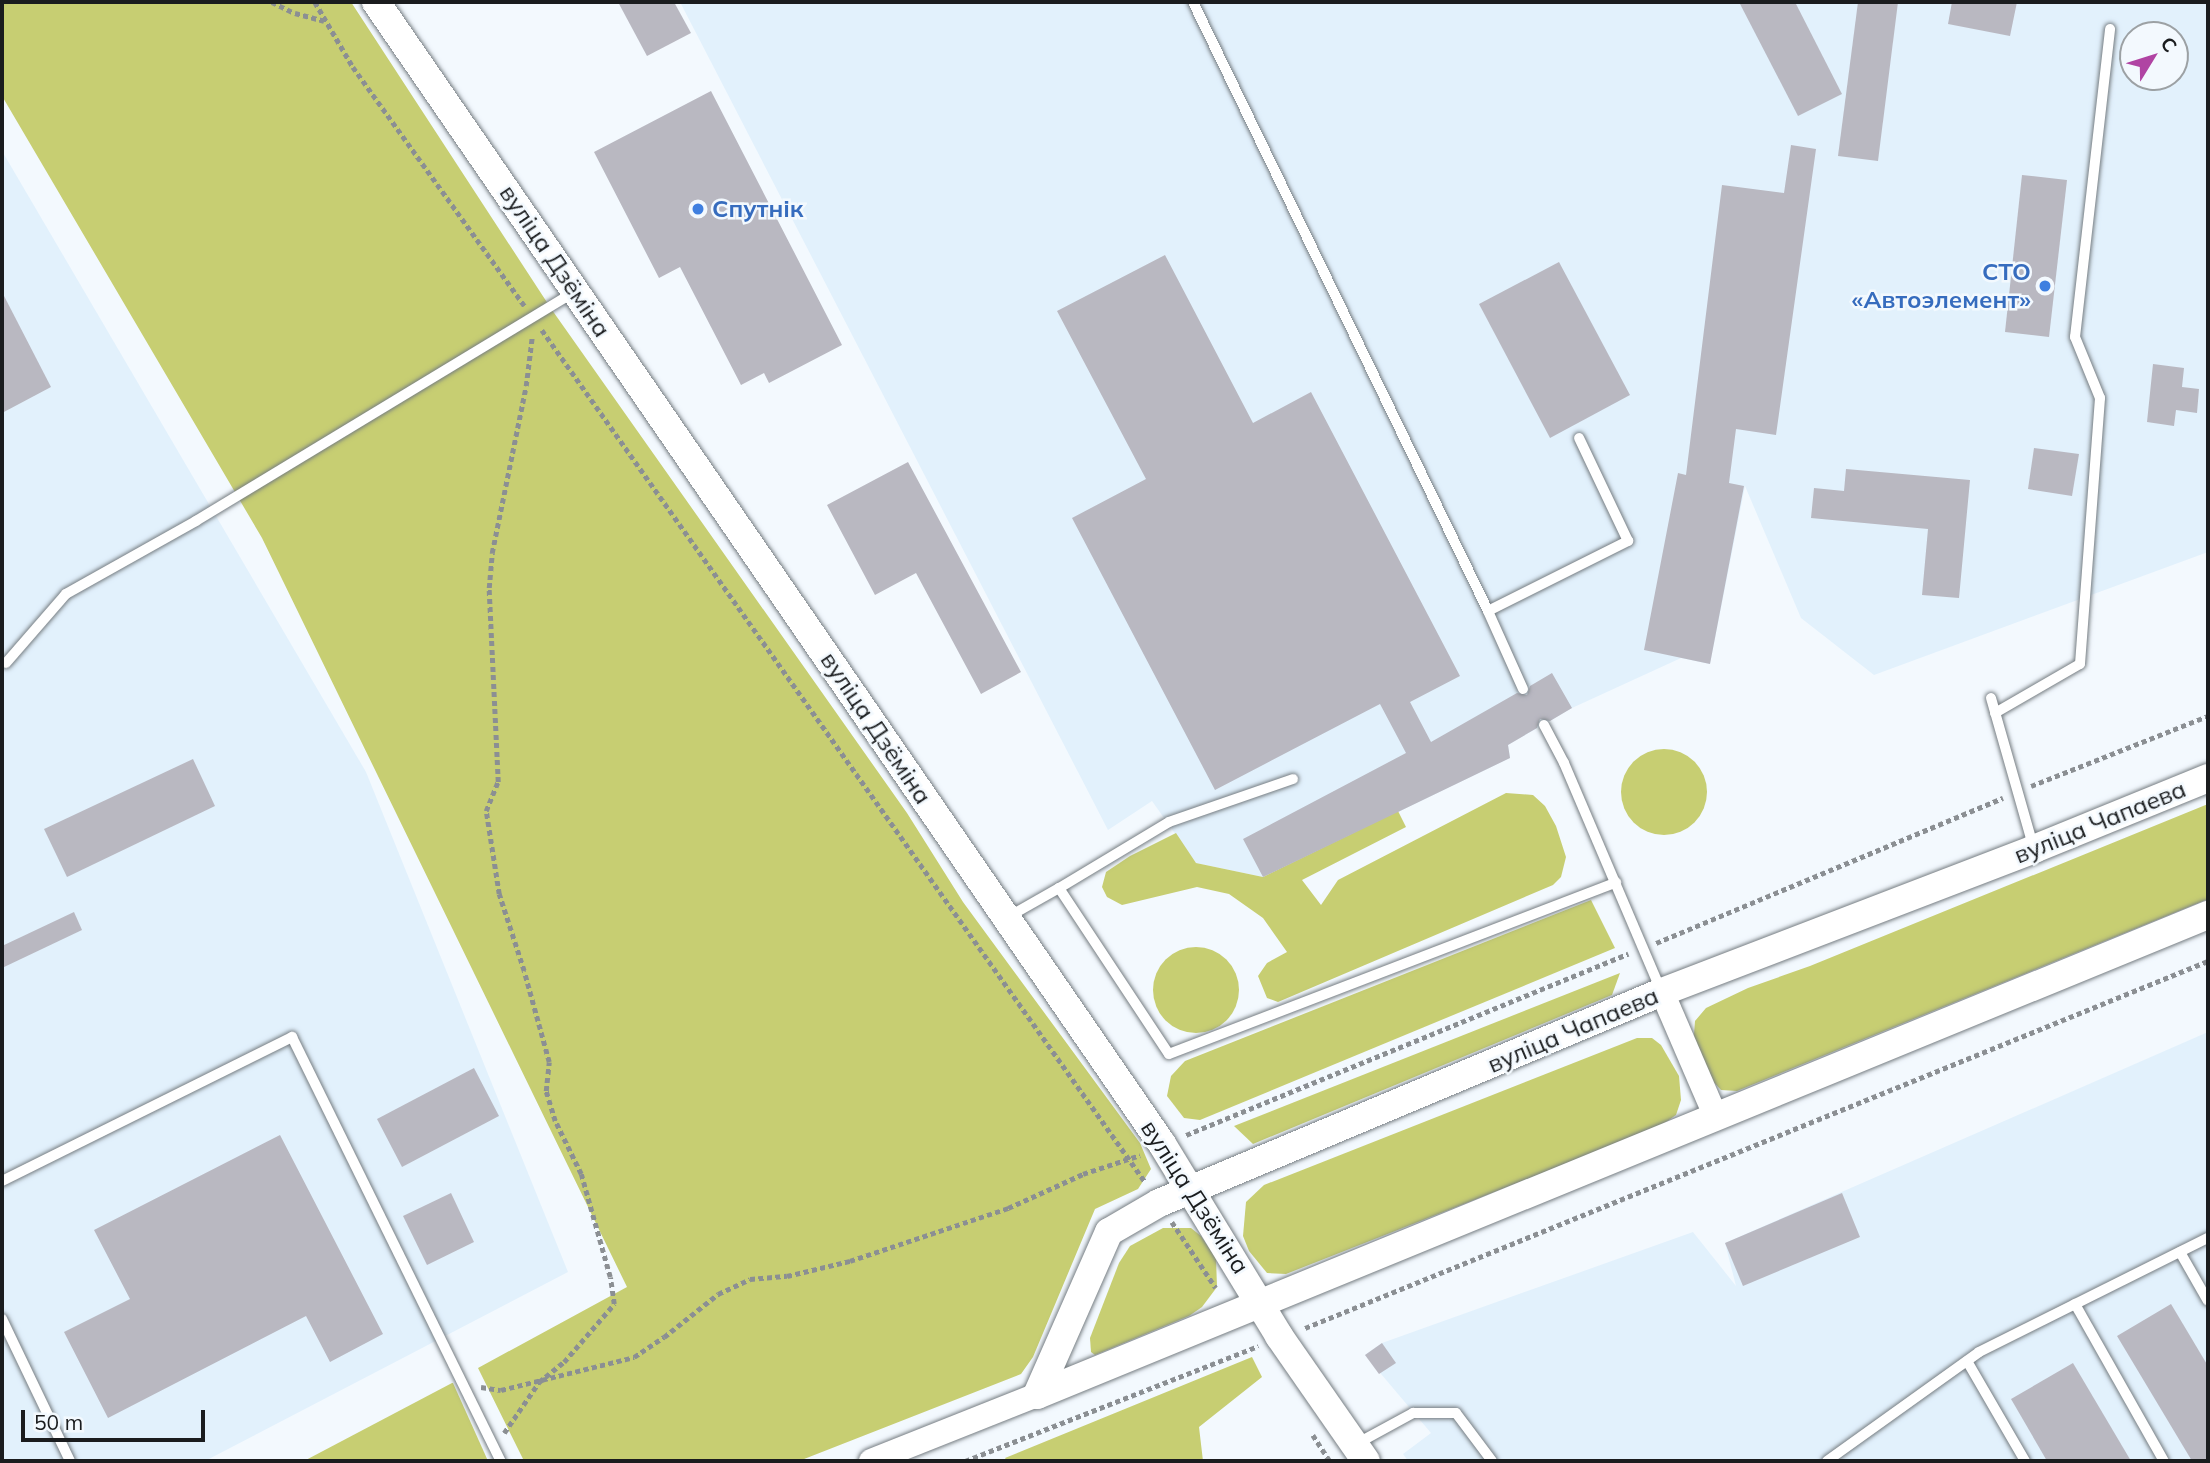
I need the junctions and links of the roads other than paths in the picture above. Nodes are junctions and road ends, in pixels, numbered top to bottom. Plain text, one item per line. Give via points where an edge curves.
1 (376, 2) edge
2 (1193, 2) edge
3 (2110, 29) dead end
4 (576, 291) junction
5 (1579, 438) dead end
6 (1488, 611) junction
7 (6, 663) dead end
8 (1523, 689) dead end
9 (1991, 698) dead end
10 (1995, 713) junction
11 (1544, 725) dead end
12 (2208, 778) edge
13 (1293, 779) dead end
14 (2034, 849) junction
15 (1616, 882) junction
16 (1059, 888) junction
17 (2208, 915) edge
18 (1007, 917) junction
19 (1662, 992) junction
20 (1715, 1115) junction
21 (2, 1181) edge
22 (1192, 1189) junction
23 (2208, 1238) edge
24 (2180, 1252) junction
25 (2208, 1301) edge
26 (1262, 1304) junction
27 (2075, 1304) junction
28 (2, 1320) edge
29 (1966, 1361) junction
30 (1037, 1395) junction
31 (1360, 1453) edge
32 (70, 1461) edge
33 (502, 1461) edge
34 (871, 1461) edge
35 (1492, 1461) edge
36 (1827, 1461) edge
37 (2025, 1461) edge
38 (2164, 1461) edge

1 - 4 main road, вуліца Дзёміна
2 - 6 lane
3 - 10 lane via 2075,337 2100,398 2080,664
4 - 7 lane via 196,521 66,594
4 - 18 main road, вуліца Дзёміна
5 - 6 lane via 1629,541
6 - 8 lane
9 - 10 lane
10 - 14 lane
11 - 15 lane
12 - 14 main road, вуліца Чапаева
13 - 16 lane via 1169,822
14 - 19 main road, вуліца Чапаева
15 - 16 lane via 1169,1054
15 - 19 lane
16 - 18 lane
17 - 20 main road
18 - 22 main road, вуліца Дзёміна
19 - 20 street
19 - 22 main road, вуліца Чапаева
20 - 26 main road
21 - 33 lane via 292,1037
22 - 26 main road, вуліца Дзёміна
22 - 30 main road, вуліца Чапаева via 1110,1232
23 - 24 lane
24 - 25 lane
24 - 27 lane
26 - 30 main road
26 - 31 main road, вуліца Дзёміна via 1268,1341
27 - 29 lane
27 - 38 lane
28 - 32 lane
29 - 36 lane
29 - 37 lane
30 - 34 street
31 - 35 lane via 1413,1413 1456,1413

